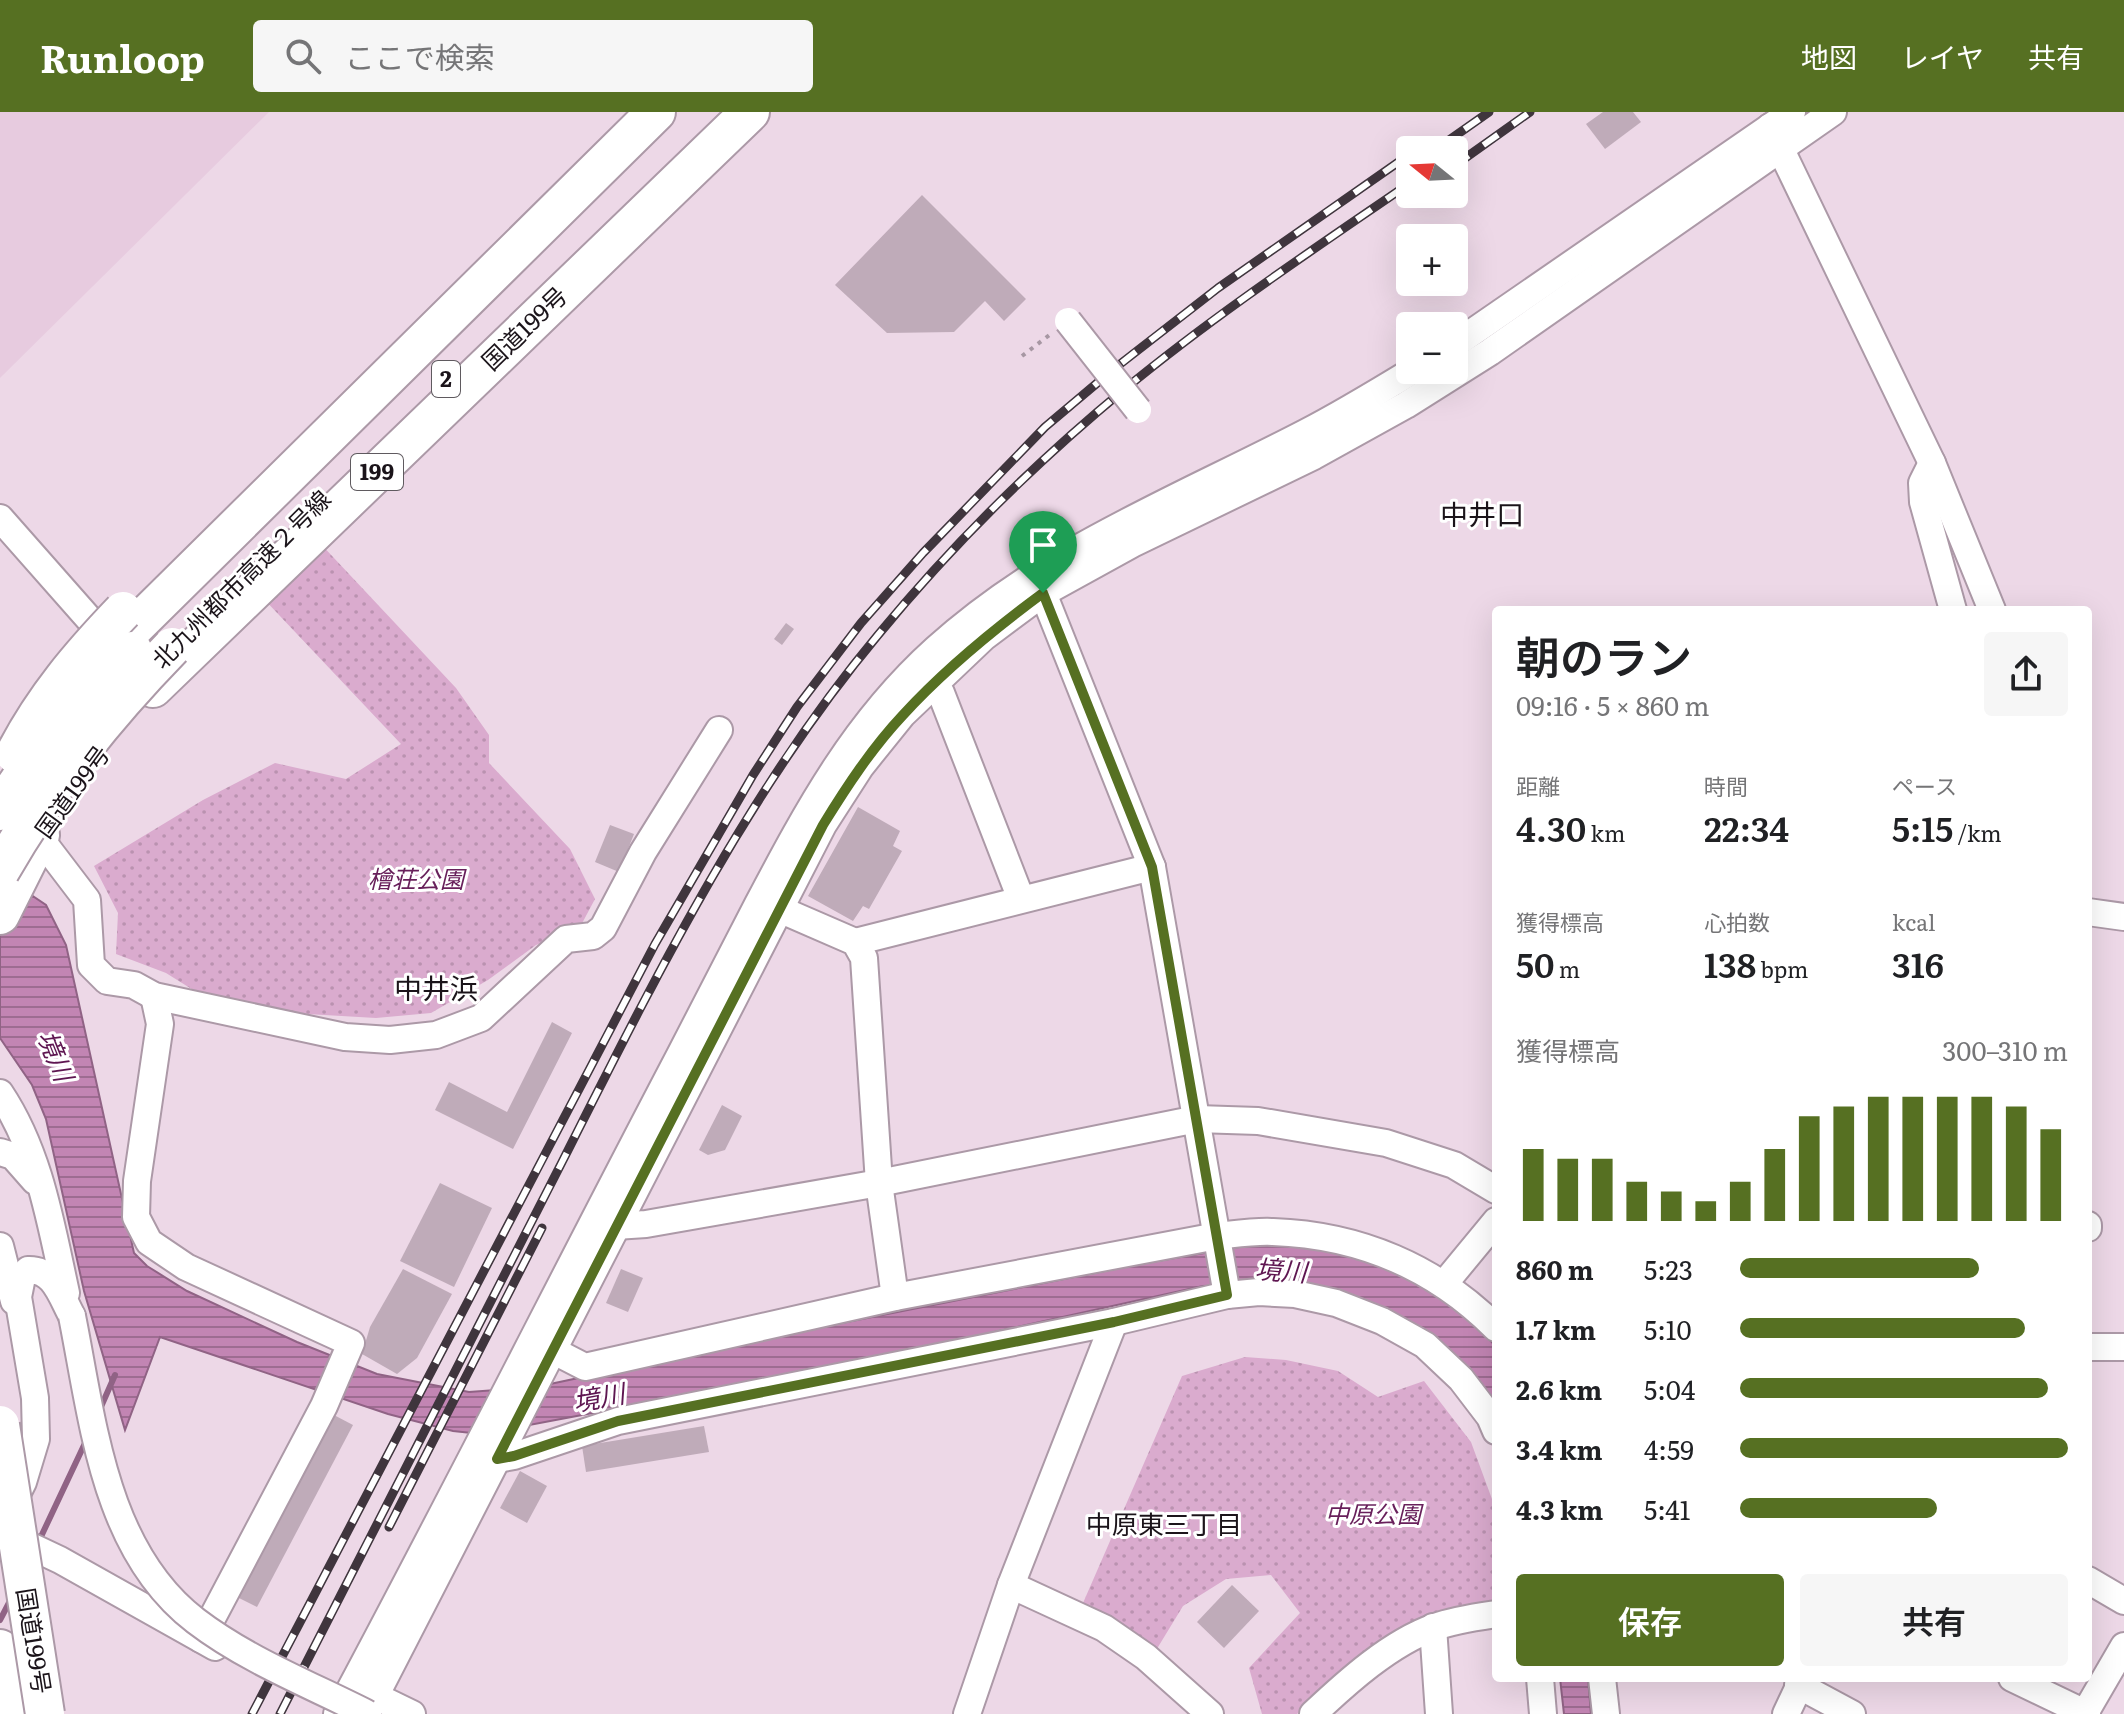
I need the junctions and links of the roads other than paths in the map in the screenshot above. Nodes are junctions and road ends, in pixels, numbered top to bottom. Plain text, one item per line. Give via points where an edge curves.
1 (643, 112) edge
2 (656, 112) edge
3 (685, 112) edge
4 (719, 112) edge
5 (750, 112) edge
6 (1792, 112) edge
7 (1833, 112) edge
8 (1775, 138) junction
9 (1068, 321) road end
10 (1468, 336) edge
11 (1396, 380) edge
12 (1138, 410) dead end
13 (1932, 463) junction
14 (0, 518) edge
15 (1043, 593) junction
16 (1952, 606) edge
17 (1990, 606) edge
18 (165, 636) junction
19 (113, 646) junction
20 (934, 684) junction
21 (152, 690) junction
22 (719, 730) dead end
23 (0, 785) edge
24 (0, 799) edge
25 (0, 810) edge
26 (23, 854) edge
27 (1152, 867) junction
28 (1021, 899) junction
29 (769, 904) junction
30 (2092, 913) edge
31 (0, 915) edge
32 (2124, 917) edge
33 (855, 942) junction
34 (154, 996) junction
35 (0, 1093) edge
36 (1197, 1119) junction
37 (0, 1152) edge
38 (879, 1183) junction
39 (1492, 1188) edge
40 (44, 1194) junction
41 (615, 1226) junction
42 (1492, 1226) edge
43 (1218, 1239) junction
44 (0, 1246) edge
45 (1444, 1284) junction
46 (1227, 1292) junction
47 (895, 1297) junction
48 (72, 1316) junction
49 (1114, 1322) junction
50 (1492, 1324) edge
51 (25, 1344) junction
52 (2092, 1347) edge
53 (2124, 1347) edge
54 (546, 1362) junction
55 (1492, 1422) edge
56 (0, 1425) edge
57 (494, 1447) junction
58 (0, 1530) edge
59 (2092, 1582) edge
60 (1011, 1585) junction
61 (2124, 1601) edge
62 (1492, 1615) edge
63 (1433, 1627) junction
64 (201, 1639) junction
65 (2124, 1646) edge
66 (0, 1649) edge
67 (233, 1656) dead end
68 (1540, 1682) edge
69 (1602, 1682) edge
70 (1800, 1682) edge
71 (1802, 1682) edge
72 (2020, 1682) edge
73 (1346, 1683) junction
74 (356, 1709) edge
75 (971, 1713) edge
76 (2086, 1713) edge
77 (5, 1714) edge
78 (45, 1714) edge
79 (412, 1714) edge
80 (1210, 1714) edge
81 (1313, 1714) edge
82 (1347, 1714) edge
83 (1439, 1714) edge
84 (1543, 1714) edge
85 (1606, 1714) edge
86 (1786, 1714) edge
87 (1852, 1714) edge

1 - 23 highway, bridge via 527,210 73,664 26,734
2 - 19 highway, 199
3 - 18 highway, 北九州都市高速２号線 / 2
4 - 18 highway, 北九州都市高速２号線 / 2
5 - 21 highway, 国道199号 / 199
6 - 8 street
7 - 8 street
8 - 10 street
8 - 13 street
8 - 15 street via 1490,352 1406,405
9 - 12 street, bridge
11 - 29 street via 1034,573 935,649 842,755 813,800
13 - 16 street via 1922,483 1923,502
13 - 17 street
14 - 19 street
15 - 20 street via 984,637
15 - 27 street
18 - 25 highway, 北九州都市高速２号線, bridge via 94,689
18 - 26 highway, 北九州都市高速２号線, bridge via 30,819
19 - 21 street
19 - 24 highway, 199 via 43,728
20 - 28 street
20 - 29 street via 861,766
21 - 26 highway, 国道199号 / 199
22 - 34 street via 603,928 593,936 566,939 481,1018 436,1035 345,1037
25 - 26 street
26 - 31 highway, 国道199号 / 199
26 - 34 street via 87,900 91,965 107,981 134,985
27 - 28 street
27 - 36 street
28 - 33 street
29 - 33 street
29 - 41 street
29 - 57 street via 513,1379
30 - 32 street
33 - 38 street via 864,958
34 - 64 street via 160,1024 136,1217 149,1242 186,1267 351,1343 324,1406
35 - 40 street via 15,1115
36 - 38 street
36 - 39 street via 1258,1121 1386,1143 1454,1165
36 - 43 street
37 - 40 street via 22,1164
38 - 41 street
38 - 47 street
40 - 48 street
41 - 54 street
42 - 45 street
43 - 45 street via 1271,1231 1358,1243
43 - 46 street
43 - 47 street
44 - 51 street
45 - 50 street
46 - 49 street
46 - 55 street via 1295,1294 1382,1321 1425,1345 1461,1379
47 - 54 street via 585,1367
48 - 51 street via 50,1276 28,1270 18,1287
48 - 74 street, bridge via 109,1487 144,1563 195,1620
49 - 57 street via 618,1421 514,1456
49 - 60 street
51 - 58 street via 36,1439
52 - 53 street
54 - 57 street
56 - 78 highway, 国道199号, bridge
57 - 74 street
58 - 64 street
59 - 61 street
60 - 75 street
60 - 80 street via 1104,1628
62 - 63 street
63 - 73 street
63 - 83 street
64 - 67 street
65 - 76 street
66 - 77 highway
68 - 84 street
69 - 85 street
70 - 86 street
71 - 87 street
72 - 76 street
73 - 81 street
73 - 82 street
74 - 79 street

